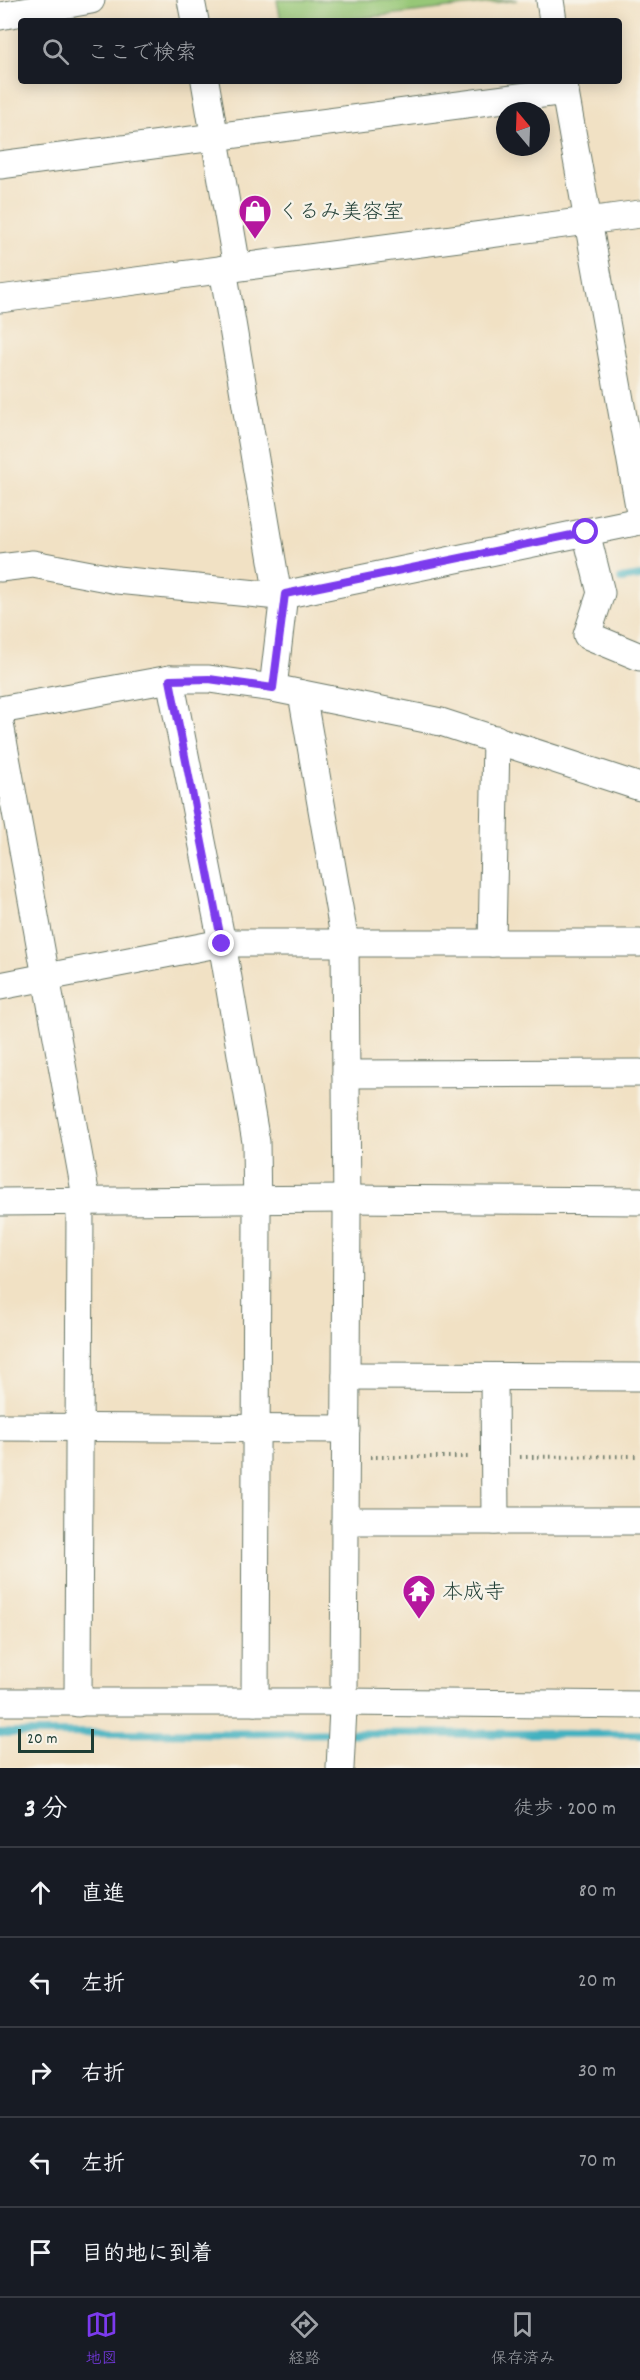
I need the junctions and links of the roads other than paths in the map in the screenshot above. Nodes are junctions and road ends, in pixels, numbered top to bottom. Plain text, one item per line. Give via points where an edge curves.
1 (91, 0) edge
2 (191, 0) edge
3 (550, 0) edge
4 (0, 16) edge
5 (194, 18) edge
6 (553, 18) edge
7 (205, 84) edge
8 (564, 86) edge
9 (214, 136) junction
10 (0, 165) edge
11 (640, 214) edge
12 (587, 221) junction
13 (230, 268) junction
14 (0, 299) edge
15 (640, 512) edge
16 (640, 521) edge
17 (586, 532) junction
18 (0, 568) edge
19 (281, 595) junction
20 (640, 657) edge
21 (170, 680) junction
22 (273, 688) junction
23 (302, 694) junction
24 (0, 710) edge
25 (0, 724) edge
26 (496, 739) junction
27 (640, 787) edge
28 (345, 942) junction
29 (492, 943) junction
30 (640, 943) edge
31 (222, 944) junction
32 (46, 978) junction
33 (0, 986) edge
34 (640, 1073) edge
35 (346, 1074) junction
36 (347, 1199) junction
37 (257, 1200) junction
38 (640, 1201) edge
39 (0, 1202) edge
40 (83, 1202) junction
41 (346, 1376) junction
42 (494, 1377) junction
43 (640, 1377) edge
44 (0, 1427) edge
45 (78, 1427) junction
46 (256, 1427) junction
47 (346, 1429) junction
48 (345, 1521) junction
49 (495, 1521) junction
50 (640, 1521) edge
51 (0, 1702) edge
52 (255, 1702) junction
53 (78, 1703) junction
54 (640, 1705) edge
55 (343, 1710) junction
56 (340, 1759) edge

1 - 4 street
2 - 5 street
3 - 6 street
7 - 9 street
8 - 9 street
8 - 12 street
9 - 10 street
9 - 13 street
11 - 12 street
12 - 13 street
12 - 15 street
13 - 14 street
13 - 19 street
16 - 17 street
17 - 19 street
17 - 20 street via 601,593 587,635
18 - 19 street via 33,564 117,580
19 - 22 street
21 - 22 street via 209,679
21 - 24 street
21 - 31 street
22 - 23 street
23 - 26 street via 441,722
23 - 28 street
25 - 32 street
26 - 27 street
26 - 29 street
28 - 29 street
28 - 31 street
28 - 35 street
29 - 30 street
31 - 32 street
31 - 37 street via 256,1142
32 - 33 street
32 - 40 street
34 - 35 street
35 - 36 street
36 - 37 street
36 - 38 street
36 - 41 street
37 - 40 street
37 - 46 street
39 - 40 street
40 - 45 street
41 - 42 street
41 - 47 street
42 - 43 street
42 - 49 street
44 - 45 street
45 - 46 street
45 - 53 street
46 - 47 street
46 - 52 street
47 - 48 street
48 - 49 street
48 - 55 street
49 - 50 street
51 - 53 street
52 - 53 street
52 - 55 street
54 - 55 street
55 - 56 street

